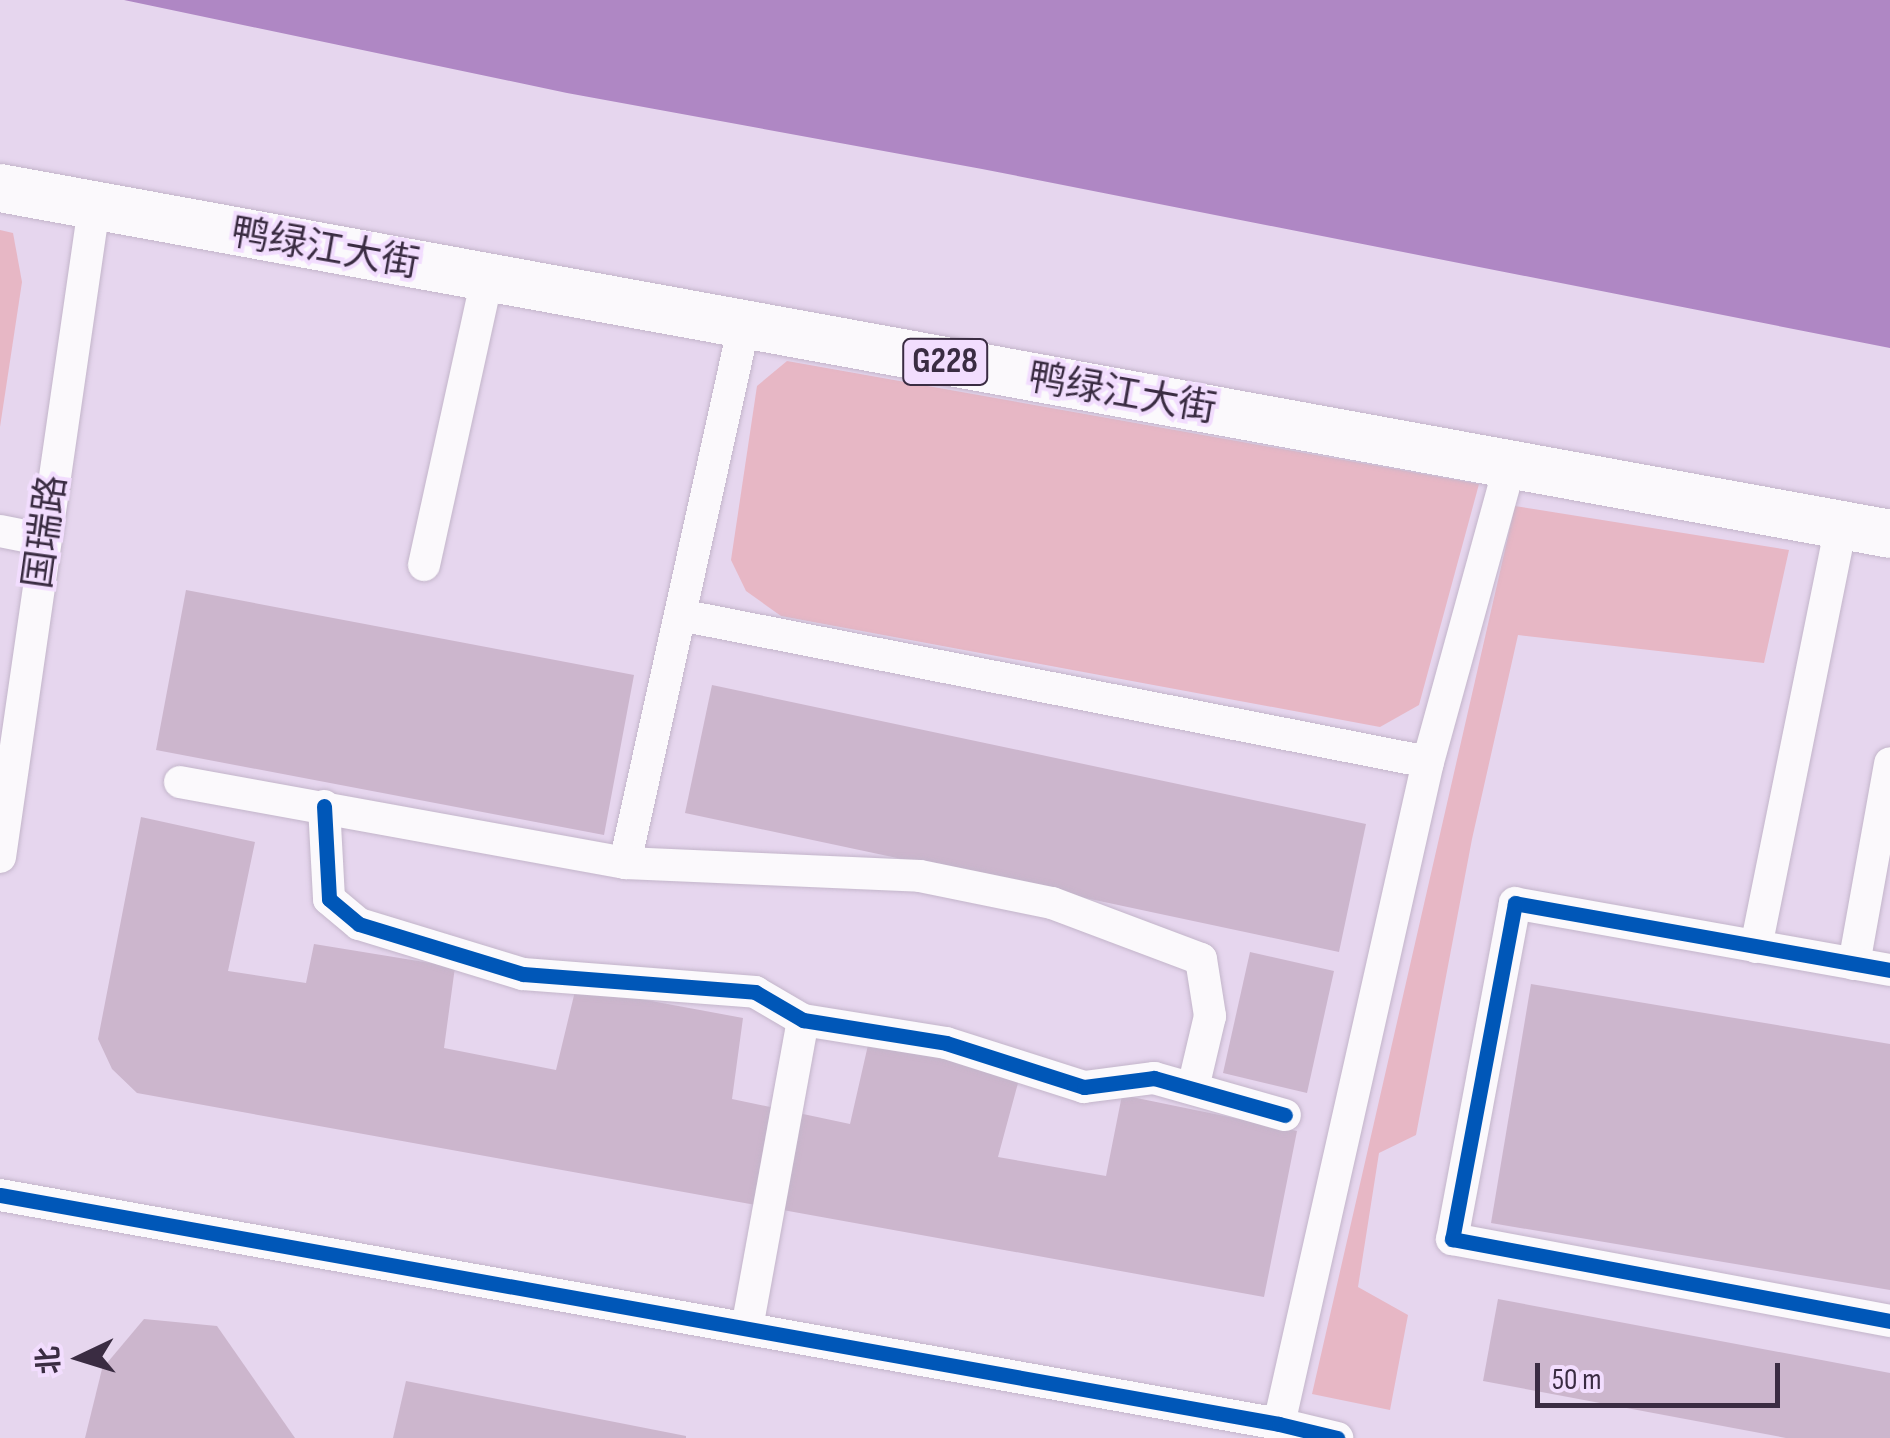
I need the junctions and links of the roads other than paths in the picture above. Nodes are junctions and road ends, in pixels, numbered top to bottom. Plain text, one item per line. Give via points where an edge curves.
1 (0, 188) edge
2 (94, 207) junction
3 (486, 278) junction
4 (744, 325) junction
5 (1510, 465) junction
6 (1842, 525) junction
7 (0, 531) edge
8 (1890, 534) edge
9 (45, 540) junction
10 (424, 565) dead end
11 (680, 614) junction
12 (1428, 762) junction
13 (1890, 762) edge
14 (180, 782) dead end
15 (324, 806) junction
16 (0, 856) edge
17 (626, 863) junction
18 (1756, 947) junction
19 (1854, 964) junction
20 (1890, 970) edge
21 (803, 1020) junction
22 (1193, 1088) junction
23 (1285, 1116) dead end
24 (0, 1196) edge
25 (1890, 1321) edge
26 (746, 1328) junction
27 (1279, 1424) junction
28 (1337, 1438) edge

1 - 2 highway, 鸭绿江大街 / G228
2 - 3 highway, 鸭绿江大街 / G228
2 - 9 street, 国瑞路
3 - 4 highway, 鸭绿江大街 / G228
3 - 10 street
4 - 5 highway, 鸭绿江大街 / G228
4 - 11 street
5 - 6 highway, 鸭绿江大街 / G228
5 - 12 street
6 - 8 highway, 鸭绿江大街 / G228
6 - 18 street
7 - 9 street
9 - 16 street, 国瑞路
11 - 12 street
11 - 17 street
12 - 27 street
13 - 19 street
14 - 15 street
15 - 17 street
15 - 21 street via 329,899 360,924 522,974 755,992
17 - 22 street via 920,876 1052,903 1200,959 1210,1016
18 - 19 street
18 - 25 street via 1515,903 1452,1239
19 - 20 street
21 - 22 street via 946,1043 1084,1087 1154,1078
21 - 26 street
22 - 23 street
24 - 26 street
26 - 27 street
27 - 28 street

